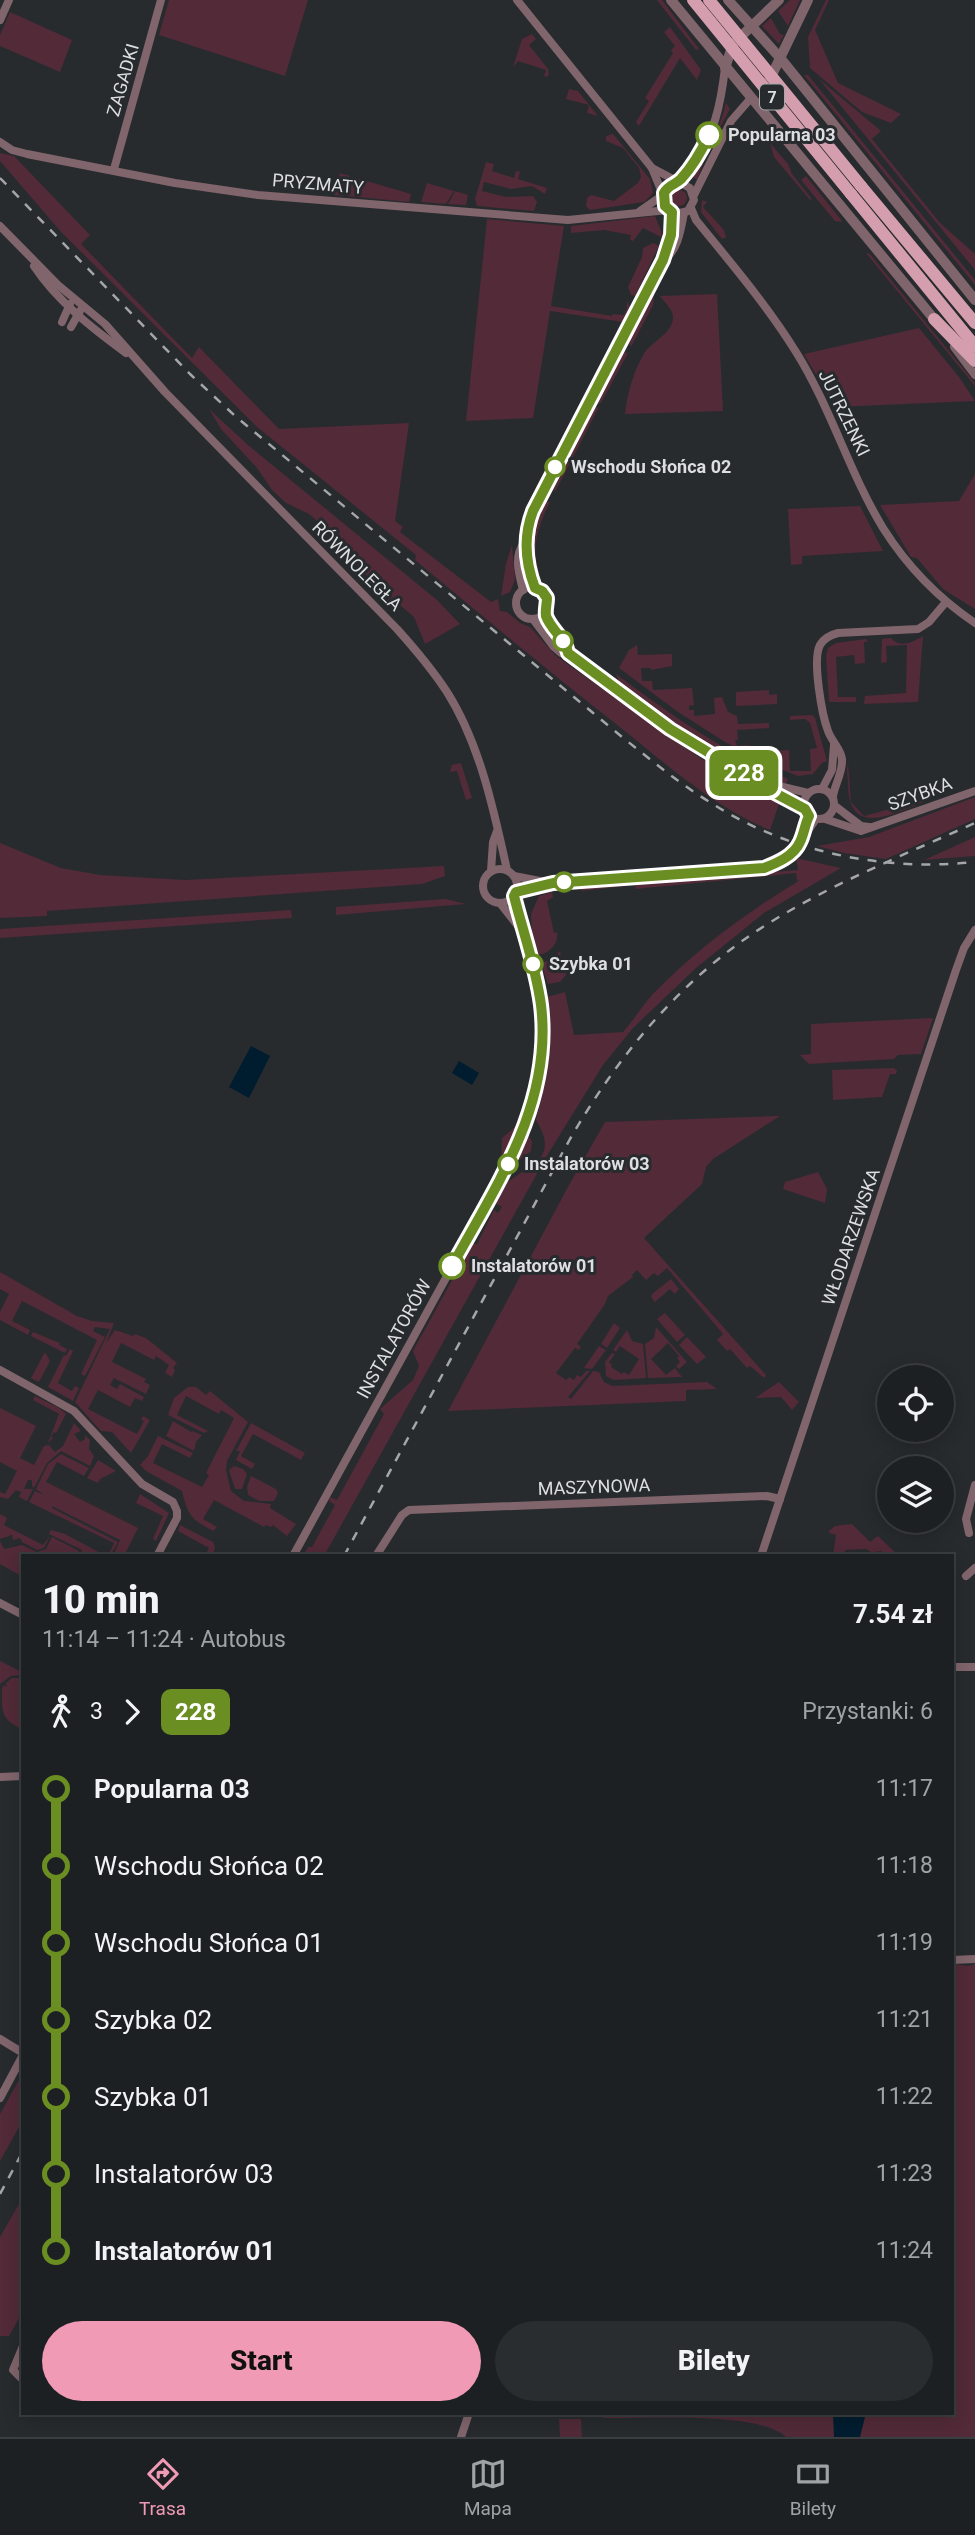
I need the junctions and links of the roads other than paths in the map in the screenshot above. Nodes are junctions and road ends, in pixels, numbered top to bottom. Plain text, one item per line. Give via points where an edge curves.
1 (9, 0) edge
2 (161, 0) edge
3 (671, 0) edge
4 (693, 0) edge
5 (709, 0) edge
6 (729, 0) edge
7 (779, 0) edge
8 (808, 0) edge
9 (520, 1) edge
10 (0, 20) edge
11 (752, 27) junction
12 (780, 59) junction
13 (725, 68) junction
14 (751, 97) junction
15 (0, 142) edge
16 (652, 168) junction
17 (114, 169) junction
18 (677, 183) junction
19 (856, 190) junction
20 (663, 195) junction
21 (694, 195) junction
22 (688, 210) junction
23 (640, 211) junction
24 (670, 211) junction
25 (0, 226) edge
26 (663, 260) junction
27 (975, 300) edge
28 (71, 303) junction
29 (80, 310) junction
30 (934, 319) junction
31 (62, 322) dead end
32 (975, 323) edge
33 (71, 327) dead end
34 (975, 346) edge
35 (975, 361) edge
36 (975, 375) edge
37 (525, 542) junction
38 (535, 588) junction
39 (523, 590) junction
40 (946, 602) junction
41 (545, 612) junction
42 (533, 619) junction
43 (975, 624) edge
44 (568, 653) junction
45 (834, 746) junction
46 (762, 782) junction
47 (822, 789) junction
48 (975, 791) edge
49 (808, 793) junction
50 (834, 801) junction
51 (814, 816) junction
52 (876, 827) junction
53 (498, 831) junction
54 (802, 838) tunnel mouth
55 (790, 853) tunnel mouth
56 (491, 871) junction
57 (510, 873) junction
58 (553, 883) junction
59 (515, 894) junction
60 (500, 903) junction
61 (975, 930) edge
62 (525, 935) junction
63 (0, 1370) edge
64 (975, 1485) edge
65 (780, 1499) junction
66 (969, 1533) dead end
67 (158, 1554) edge
68 (294, 1554) edge
69 (377, 1554) edge
70 (762, 1554) edge
71 (975, 1568) edge
72 (966, 1576) dead end
73 (0, 1604) edge
74 (21, 1614) edge
75 (954, 1667) edge
76 (975, 1667) edge
77 (21, 1776) edge
78 (0, 1777) edge
79 (975, 1959) edge
80 (954, 1960) edge
81 (0, 2039) edge
82 (21, 2053) edge
83 (21, 2058) edge
84 (0, 2098) edge
85 (21, 2351) edge
86 (21, 2378) edge
87 (468, 2415) edge
88 (461, 2437) edge

1 - 10 street
2 - 17 street, ZAGADKI
3 - 13 street
4 - 19 main road, 7, bridge
5 - 19 main road, 7, bridge
6 - 11 street
7 - 11 street
8 - 12 street
9 - 16 street
11 - 12 street
11 - 13 street via 733,44
12 - 14 street via 769,81
12 - 27 street
13 - 14 street
13 - 18 street via 719,113 698,158
14 - 21 street via 731,121
14 - 30 street
15 - 17 street, PRYZMATY via 27,154
16 - 18 street
16 - 20 street
17 - 23 street, PRYZMATY via 258,195 540,219
18 - 20 street
18 - 21 street via 686,185
19 - 32 main road, 7
19 - 34 main road, 7
20 - 23 street, PRYZMATY
20 - 24 street
21 - 22 street
22 - 24 street
22 - 26 street via 670,256
22 - 40 street, JUTRZENKI via 796,352 892,542
23 - 24 street, PRYZMATY
24 - 26 street via 671,235
25 - 28 street, RÓWNOLEGŁA
26 - 37 street via 533,511
28 - 29 street, RÓWNOLEGŁA
28 - 31 street
29 - 33 street
29 - 53 street, RÓWNOLEGŁA via 104,324 427,664 447,692 468,736
30 - 35 main road
30 - 36 street
37 - 38 street
37 - 39 street via 518,565
38 - 39 street
38 - 41 street via 547,598
39 - 42 street via 517,608
40 - 43 street, JUTRZENKI
40 - 45 street via 918,629 838,634 823,641 817,652 820,703
41 - 42 street
41 - 44 street
42 - 44 street via 554,647
44 - 46 street via 678,734
45 - 47 street via 832,770
45 - 50 street via 842,763
46 - 49 street
46 - 51 street, SZYBKA
47 - 49 street
47 - 50 street
48 - 52 street, SZYBKA
49 - 51 street via 804,801
50 - 51 street via 831,814
50 - 52 street, SZYBKA via 861,826
51 - 52 street, SZYBKA via 855,831
51 - 54 street
53 - 56 street, RÓWNOLEGŁA
53 - 57 street, RÓWNOLEGŁA
55 - 58 street via 764,868
56 - 57 street
56 - 60 street via 484,879 484,891
57 - 58 street
57 - 59 street via 517,884
58 - 59 street
59 - 60 street
59 - 62 street
60 - 62 street
61 - 65 street, WŁODARZEWSKA via 956,970
62 - 68 street, INSTALATORÓW via 543,1028 535,1098 527,1123
63 - 67 street via 74,1412 142,1484 173,1502 177,1518
64 - 66 street via 966,1519
65 - 69 street, MASZYNOWA via 410,1510 402,1514
65 - 70 street, WŁODARZEWSKA
71 - 72 street
73 - 74 street
75 - 76 street
77 - 78 street
79 - 80 street
81 - 82 street
83 - 84 street
85 - 86 street via 13,2370
87 - 88 street

